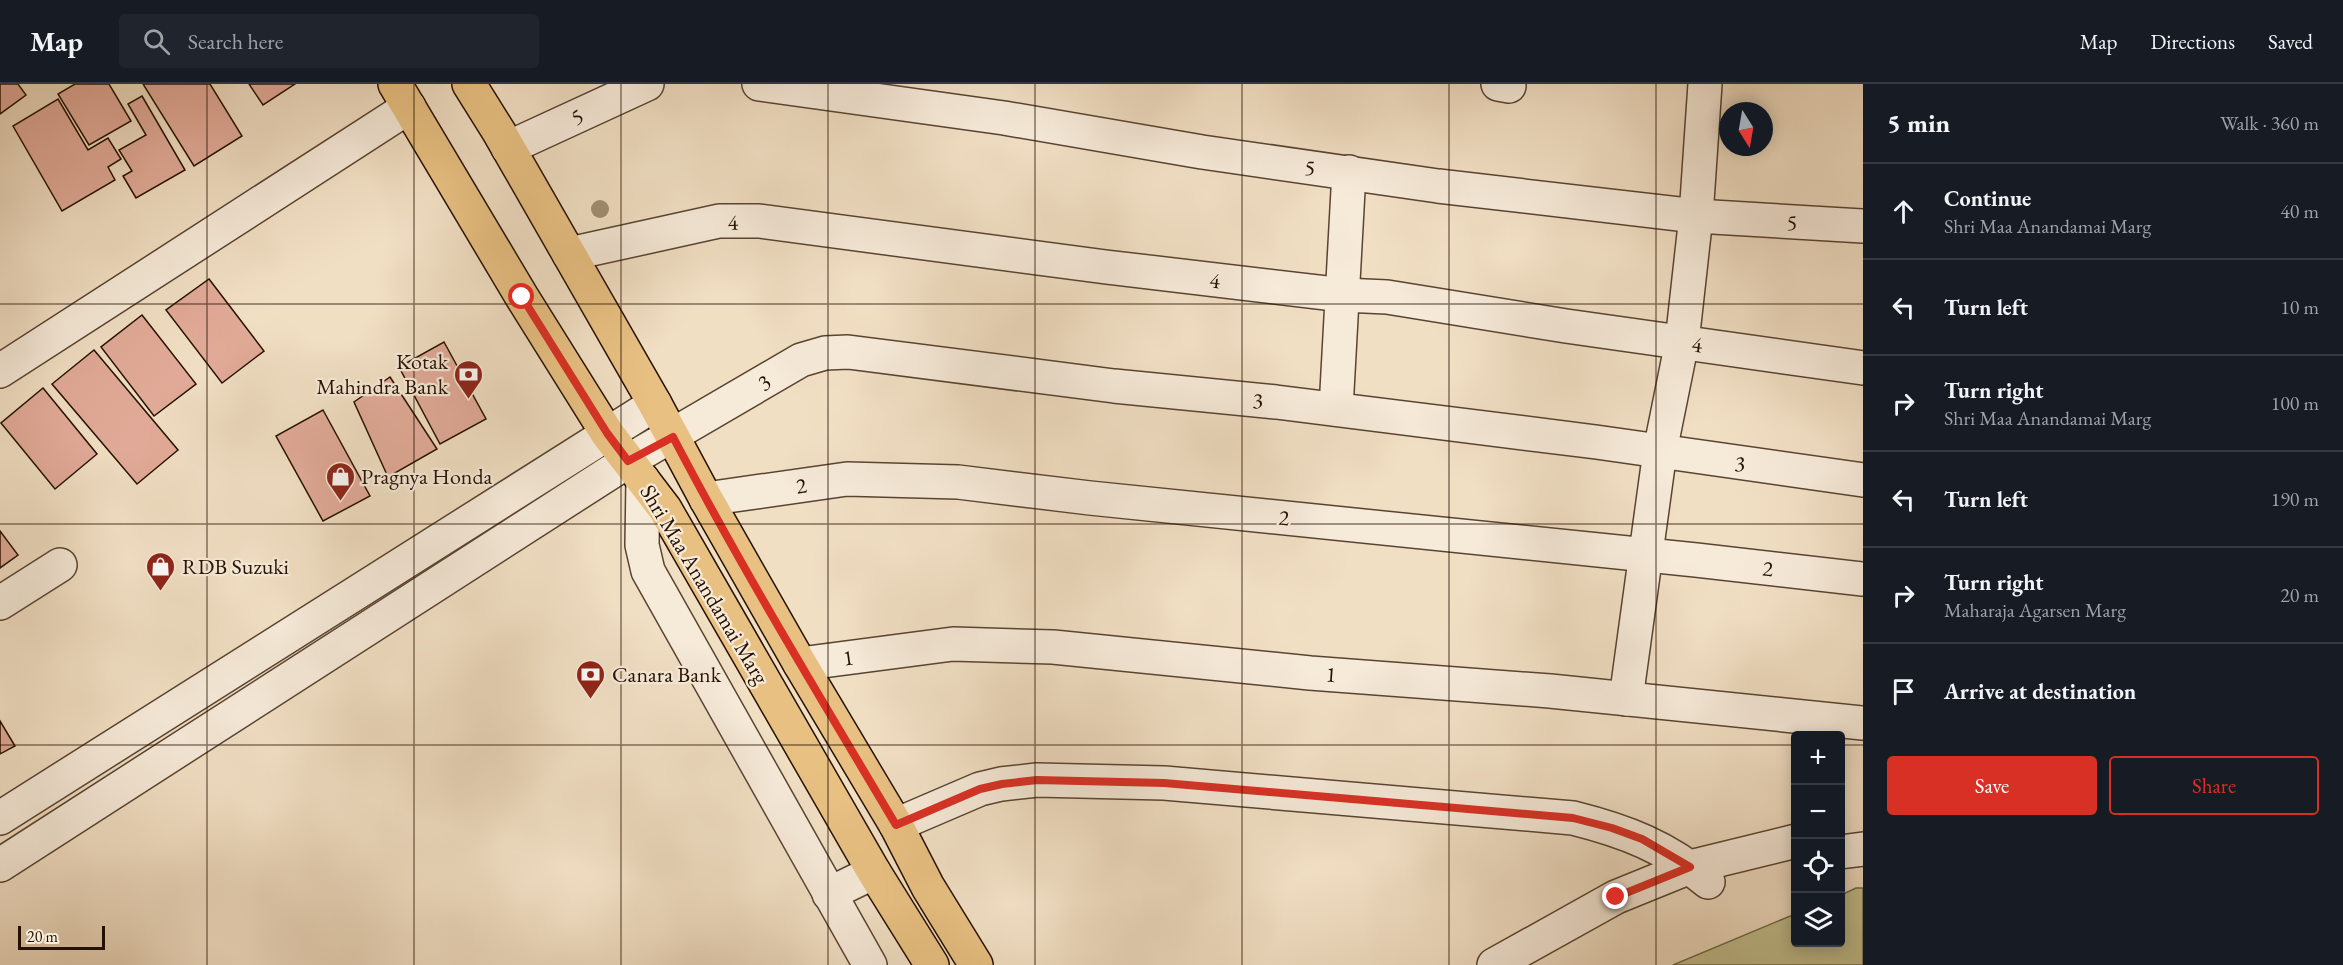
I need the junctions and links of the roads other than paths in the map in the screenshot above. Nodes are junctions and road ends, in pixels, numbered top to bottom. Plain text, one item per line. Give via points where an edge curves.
1 (469, 84) edge
2 (647, 84) edge
3 (759, 84) edge
4 (1705, 84) edge
5 (402, 96) edge
6 (508, 148) junction
7 (1349, 172) junction
8 (1696, 216) junction
9 (1863, 226) edge
10 (569, 254) junction
11 (1343, 295) junction
12 (1682, 342) junction
13 (1863, 368) edge
14 (0, 371) edge
15 (655, 404) junction
16 (1336, 409) junction
17 (607, 433) junction
18 (673, 437) junction
19 (1660, 452) junction
20 (635, 471) junction
21 (1863, 480) edge
22 (706, 499) junction
23 (1647, 554) junction
24 (60, 565) dead end
25 (1863, 579) edge
26 (0, 603) edge
27 (800, 664) junction
28 (1626, 699) junction
29 (1863, 723) edge
30 (0, 818) edge
31 (896, 825) junction
32 (1863, 833) edge
33 (1845, 835) edge
34 (1791, 843) edge
35 (1863, 849) edge
36 (1845, 851) edge
37 (1791, 862) edge
38 (0, 865) edge
39 (874, 872) junction
40 (1699, 875) junction
41 (829, 894) junction
42 (870, 965) edge
43 (932, 965) edge
44 (976, 965) edge
45 (1494, 965) edge
46 (1540, 965) edge

1 - 6 main road, Shri Maa Anandamai Marg
2 - 6 street, 5
3 - 7 street, 5
4 - 8 street
5 - 14 street
5 - 17 main road, Shri Maa Anandamai Marg
6 - 10 main road, Shri Maa Anandamai Marg
7 - 8 street, 5
7 - 11 street
8 - 9 street, 5
8 - 12 street
10 - 11 street, 4 via 719,221 759,221
10 - 15 main road, Shri Maa Anandamai Marg
11 - 12 street, 4 via 1387,297
11 - 16 street
12 - 13 street, 4
12 - 19 street
15 - 17 street
15 - 18 main road, Shri Maa Anandamai Marg
16 - 18 street, 3 via 848,352 801,360
16 - 19 street, 3
17 - 20 main road, Shri Maa Anandamai Marg
17 - 30 street
18 - 20 street, 3
18 - 22 main road, Shri Maa Anandamai Marg
19 - 21 street, 3
19 - 23 street
20 - 38 street, 3
20 - 39 main road, Shri Maa Anandamai Marg via 665,509
20 - 41 street via 648,571
22 - 23 street, 2 via 847,479 958,482
22 - 27 main road, Shri Maa Anandamai Marg
23 - 25 street, 2
23 - 28 street
24 - 26 street
27 - 28 street, 1 via 953,644 1053,647
27 - 31 main road, Shri Maa Anandamai Marg
28 - 29 street, 1
31 - 40 street via 980,789 1002,784 1037,780 1164,783 1573,818 1642,839
31 - 44 main road, Shri Maa Anandamai Marg
32 - 33 street
34 - 40 street
35 - 36 street
37 - 40 street
39 - 41 street
39 - 43 main road, Shri Maa Anandamai Marg
40 - 45 street via 1616,897
40 - 46 street
41 - 42 street

